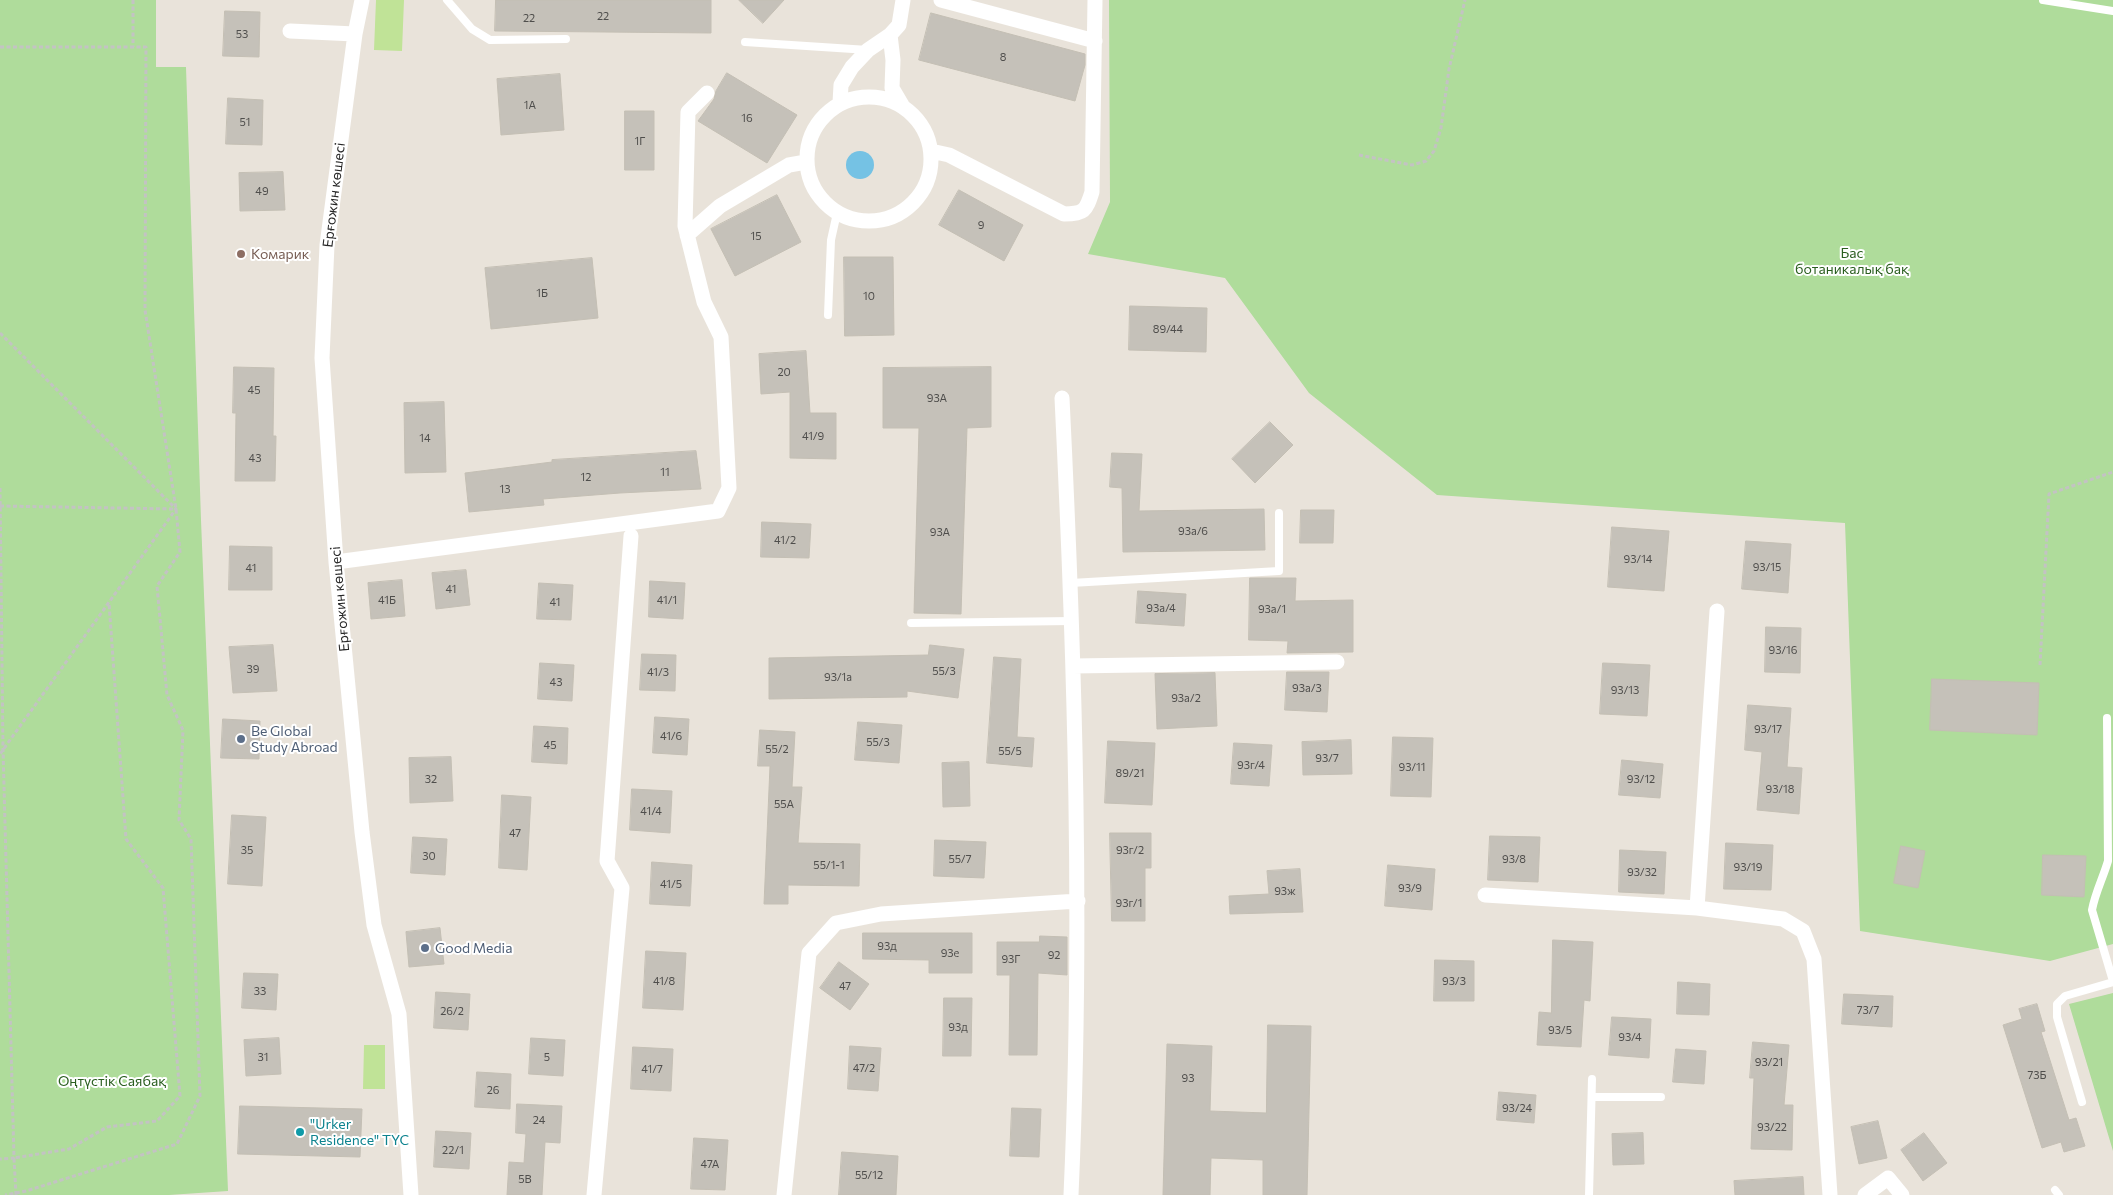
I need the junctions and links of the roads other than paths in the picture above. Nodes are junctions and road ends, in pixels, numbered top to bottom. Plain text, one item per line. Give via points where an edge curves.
1 (362, 0) edge
2 (448, 0) edge
3 (903, 0) edge
4 (941, 0) edge
5 (1095, 0) edge
6 (2044, 0) edge
7 (2113, 11) edge
8 (290, 31) dead end
9 (355, 34) junction
10 (890, 35) junction
11 (566, 39) dead end
12 (1094, 41) junction
13 (745, 42) dead end
14 (868, 50) junction
15 (707, 93) dead end
16 (840, 103) junction
17 (902, 105) junction
18 (932, 150) junction
19 (806, 162) junction
20 (837, 213) junction
21 (687, 234) junction
22 (828, 315) dead end
23 (1062, 398) dead end
24 (1279, 513) dead end
25 (631, 536) dead end
26 (336, 562) junction
27 (1071, 583) junction
28 (1717, 611) dead end
29 (1072, 622) junction
30 (911, 623) dead end
31 (1337, 662) dead end
32 (1073, 666) junction
33 (2107, 718) dead end
34 (1485, 895) dead end
35 (1078, 901) junction
36 (1698, 908) junction
37 (2113, 981) edge
38 (1592, 1079) dead end
39 (1592, 1096) junction
40 (1661, 1097) dead end
41 (2082, 1102) dead end
42 (411, 1195) edge
43 (594, 1195) edge
44 (784, 1195) edge
45 (1072, 1195) edge
46 (1589, 1195) edge
47 (1830, 1195) edge
48 (1866, 1195) edge
49 (1902, 1195) edge

1 - 9 street, Ерғожин көшесі
2 - 11 lane via 472,29 490,40
3 - 10 street via 899,25
4 - 12 street
5 - 12 street
6 - 7 lane
8 - 9 street
9 - 26 street, Ерғожин көшесі via 326,244 322,358
10 - 14 street
10 - 17 street via 892,88
12 - 18 street via 1092,192 1087,208 1078,214 1064,214 949,155
13 - 14 lane
14 - 16 street via 852,66 841,85
15 - 21 street via 688,112
16 - 17 street via 871,96 887,98
16 - 19 street via 815,128 808,144
17 - 18 street via 922,125
18 - 20 street via 931,172 925,189 901,213 884,220 867,221
19 - 20 street via 810,181 820,198
19 - 21 street via 789,165 720,206
20 - 22 lane via 831,240
21 - 26 street via 704,302 721,337 729,488 718,511
23 - 27 street
24 - 27 lane via 1279,571
25 - 43 street via 607,861 622,888
26 - 42 street, Ерғожин көшесі via 374,926 400,1014
27 - 29 street
28 - 36 street
29 - 30 lane
29 - 32 street
31 - 32 street
32 - 35 street
33 - 37 lane via 2108,861 2092,910
34 - 36 street
35 - 44 street via 881,914 836,923 809,953
35 - 45 street
36 - 47 street via 1783,919 1803,931 1814,959
37 - 41 lane via 2065,996 2057,1004 2057,1017
38 - 39 lane
39 - 40 lane
39 - 46 lane
48 - 49 street via 1888,1178

